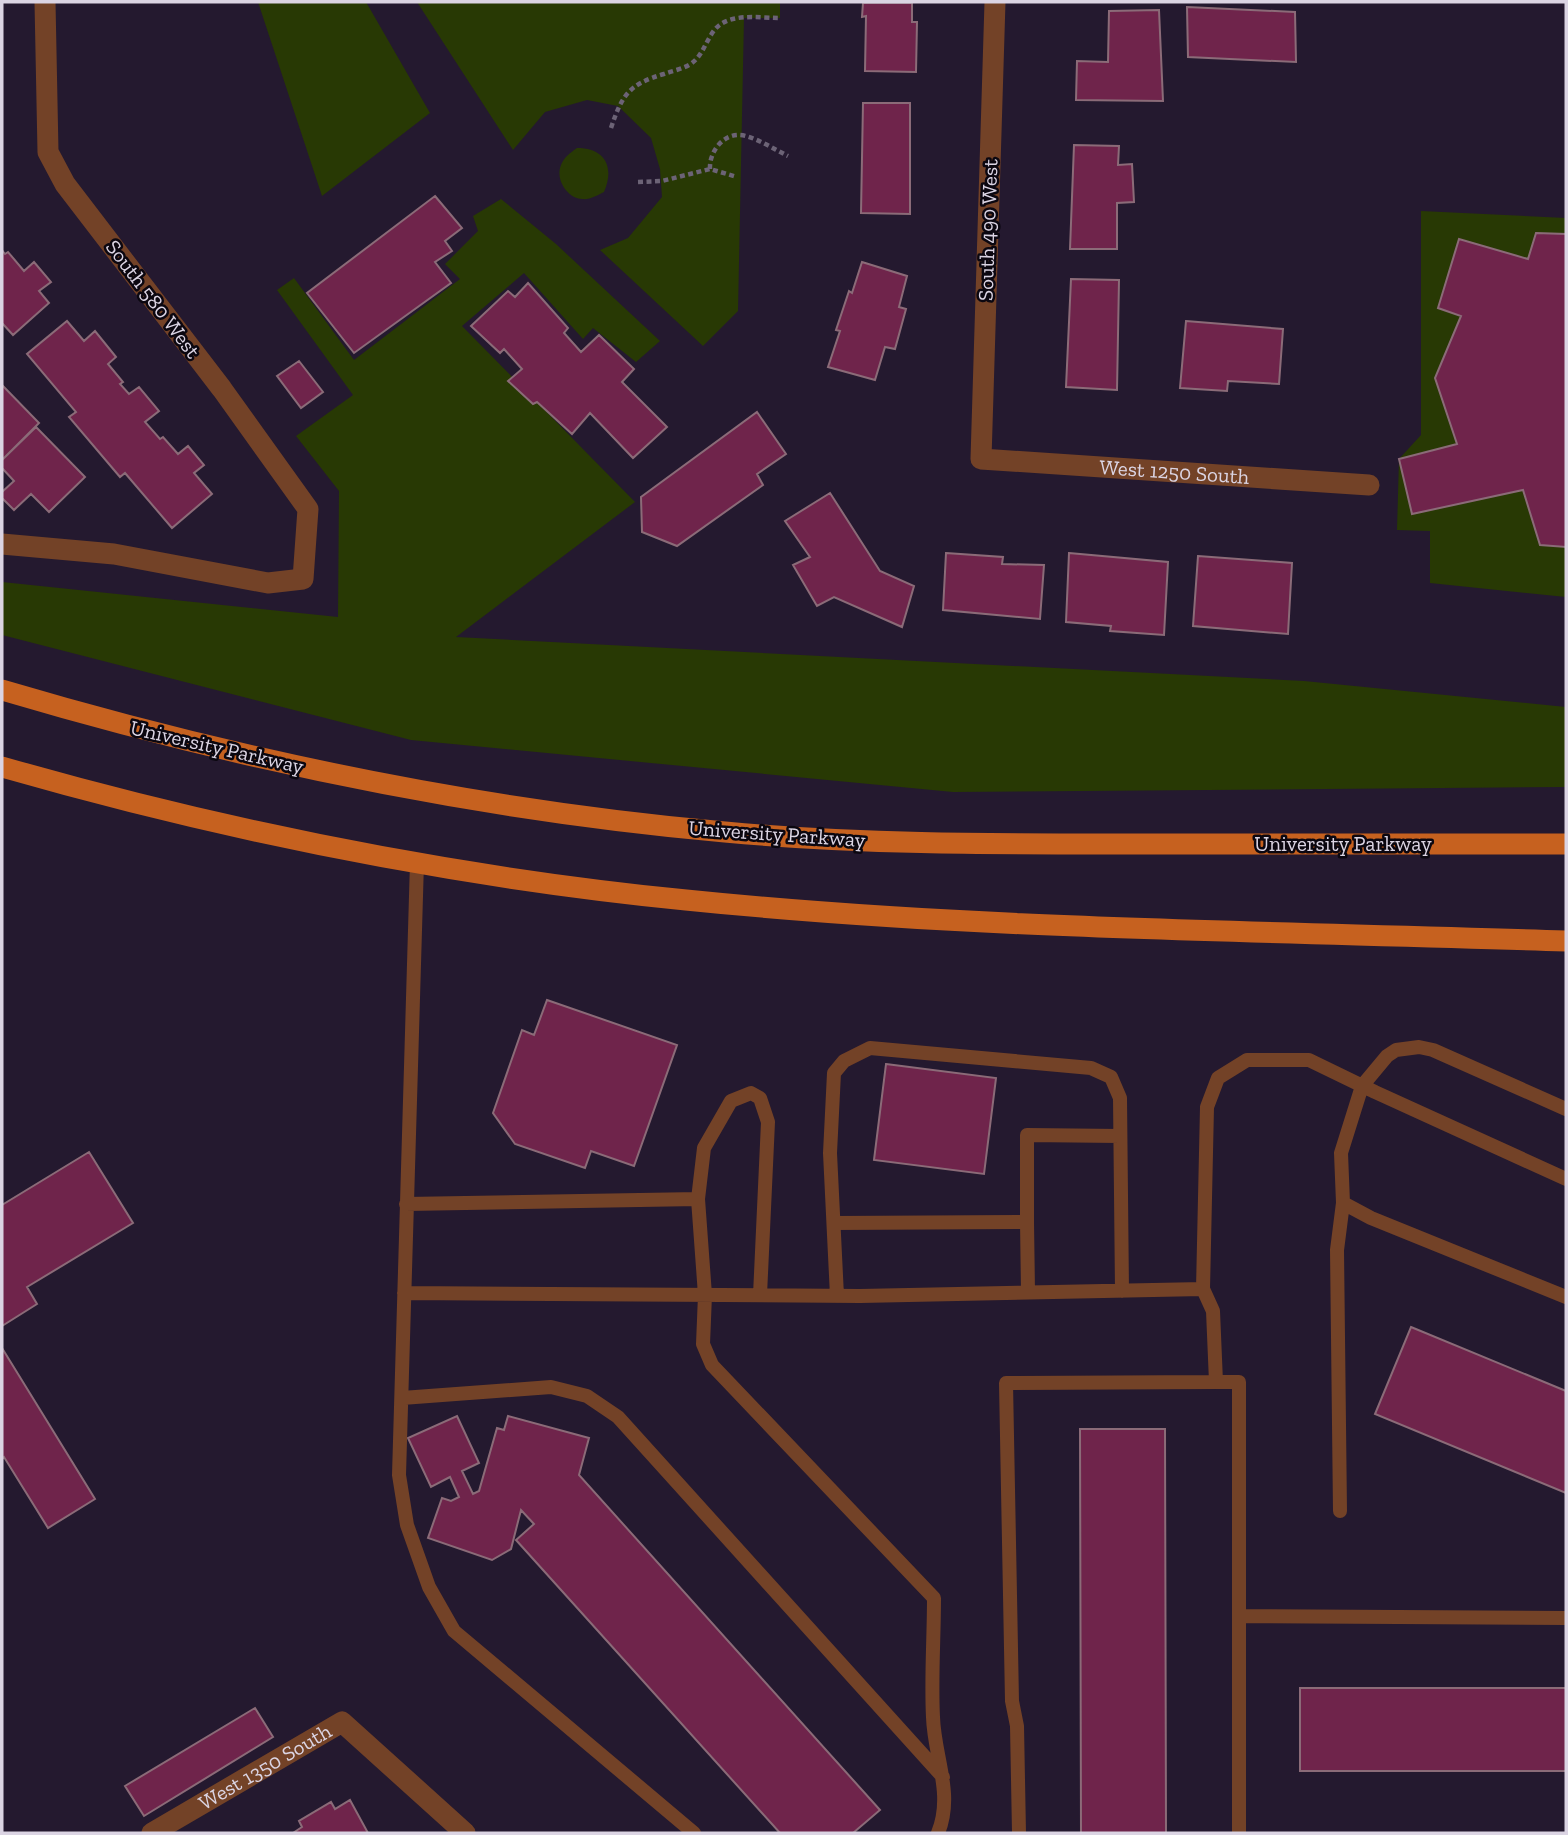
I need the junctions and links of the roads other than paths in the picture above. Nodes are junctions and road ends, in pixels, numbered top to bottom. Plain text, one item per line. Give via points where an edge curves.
1 (45, 2) edge
2 (995, 2) edge
3 (981, 459) joint
4 (1369, 485) dead end
5 (2, 544) edge
6 (2, 690) edge
7 (2, 767) edge
8 (1566, 844) edge
9 (416, 862) junction
10 (1566, 941) edge
11 (1362, 1086) junction
12 (1566, 1109) edge
13 (1120, 1136) junction
14 (1566, 1179) edge
15 (698, 1199) junction
16 (1343, 1203) junction
17 (406, 1204) junction
18 (1027, 1222) junction
19 (834, 1223) junction
20 (1203, 1289) junction
21 (1122, 1291) junction
22 (1028, 1292) junction
23 (404, 1293) junction
24 (705, 1295) junction
25 (760, 1295) junction
26 (837, 1296) junction
27 (1566, 1297) edge
28 (1216, 1382) junction
29 (402, 1398) junction
30 (1340, 1511) dead end
31 (1240, 1616) junction
32 (1566, 1618) edge
33 (944, 1778) junction
34 (152, 1833) edge
35 (465, 1833) edge
36 (694, 1833) edge
37 (938, 1833) edge
38 (1019, 1833) edge
39 (1239, 1833) edge

1 - 5 street, South 580 West via 48,152 65,184 308,509 303,579 268,583 114,554
2 - 3 street, South 490 West
3 - 4 street, West 1250 South
6 - 8 main road, University Parkway via 241,755 362,781 578,816 727,832 932,845
7 - 9 main road via 102,796
9 - 10 main road via 685,900 917,918
9 - 17 lane
11 - 12 lane via 1396,1049 1419,1047
11 - 14 lane
11 - 16 lane via 1341,1153
11 - 20 lane via 1309,1060 1247,1060 1218,1078 1207,1107
13 - 18 lane via 1027,1135
13 - 19 lane via 1119,1098 1111,1077 1091,1068 870,1048 844,1061 834,1073 830,1153
13 - 21 lane
15 - 17 lane
15 - 24 lane
15 - 25 lane via 704,1148 731,1101 751,1093 760,1098 768,1122
16 - 27 lane via 1371,1219
16 - 30 lane via 1337,1250
17 - 23 lane
18 - 19 lane
18 - 22 lane
19 - 26 lane
20 - 21 lane
20 - 28 lane via 1213,1311
21 - 22 lane
22 - 26 lane
23 - 24 lane
23 - 29 lane
24 - 25 lane
24 - 33 lane via 703,1344 712,1364 934,1598 933,1720
25 - 26 lane
28 - 31 lane via 1239,1382
28 - 38 lane via 1006,1383
29 - 33 lane via 551,1387 587,1396 618,1417
29 - 36 lane via 400,1475 407,1525 429,1587 454,1631
31 - 32 lane
31 - 39 lane
33 - 37 lane
34 - 35 street, West 1350 South via 342,1722

